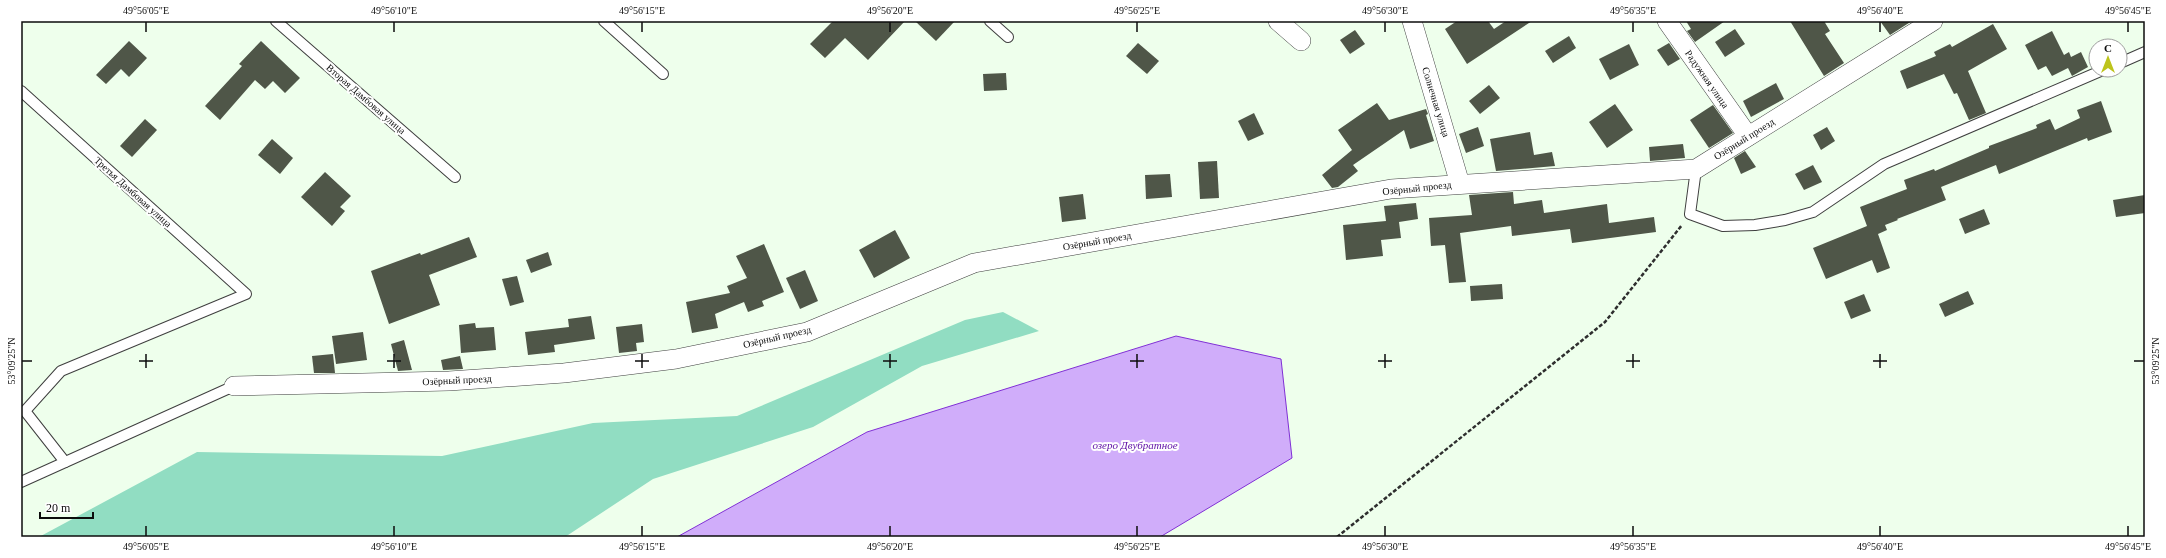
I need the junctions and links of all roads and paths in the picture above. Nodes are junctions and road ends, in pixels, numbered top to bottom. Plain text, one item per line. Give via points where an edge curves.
1 (276, 21) edge
2 (604, 21) edge
3 (990, 21) edge
4 (1278, 21) edge
5 (1412, 21) edge
6 (1667, 21) edge
7 (1929, 22) edge
8 (1008, 37) dead end
9 (1301, 42) dead end
10 (2145, 52) edge
11 (2128, 59) edge
12 (663, 74) dead end
13 (2088, 76) edge
14 (21, 91) edge
15 (1748, 136) junction
16 (1696, 169) junction
17 (455, 177) dead end
18 (1460, 184) junction
19 (1690, 214) junction
20 (234, 386) joint
21 (65, 462) junction
22 (21, 482) edge
23 (1337, 537) edge

1 - 17 lane, Вторая Дамбовая улица
2 - 12 lane
3 - 8 lane
4 - 9 street
5 - 18 street, Солнечная улица
6 - 15 street, Радужная улица
7 - 15 street, Озёрный проезд
10 - 11 lane
13 - 19 lane via 1884,164 1813,212 1755,225 1723,226
14 - 21 lane, Третья Дамбовая улица via 246,294 61,371 25,412
15 - 16 street, Озёрный проезд
16 - 18 street, Озёрный проезд
16 - 19 lane
18 - 20 street, Озёрный проезд via 1392,189 974,263 807,332 676,359 564,373 449,381
19 - 23 path via 1605,322
20 - 21 lane
21 - 22 lane

